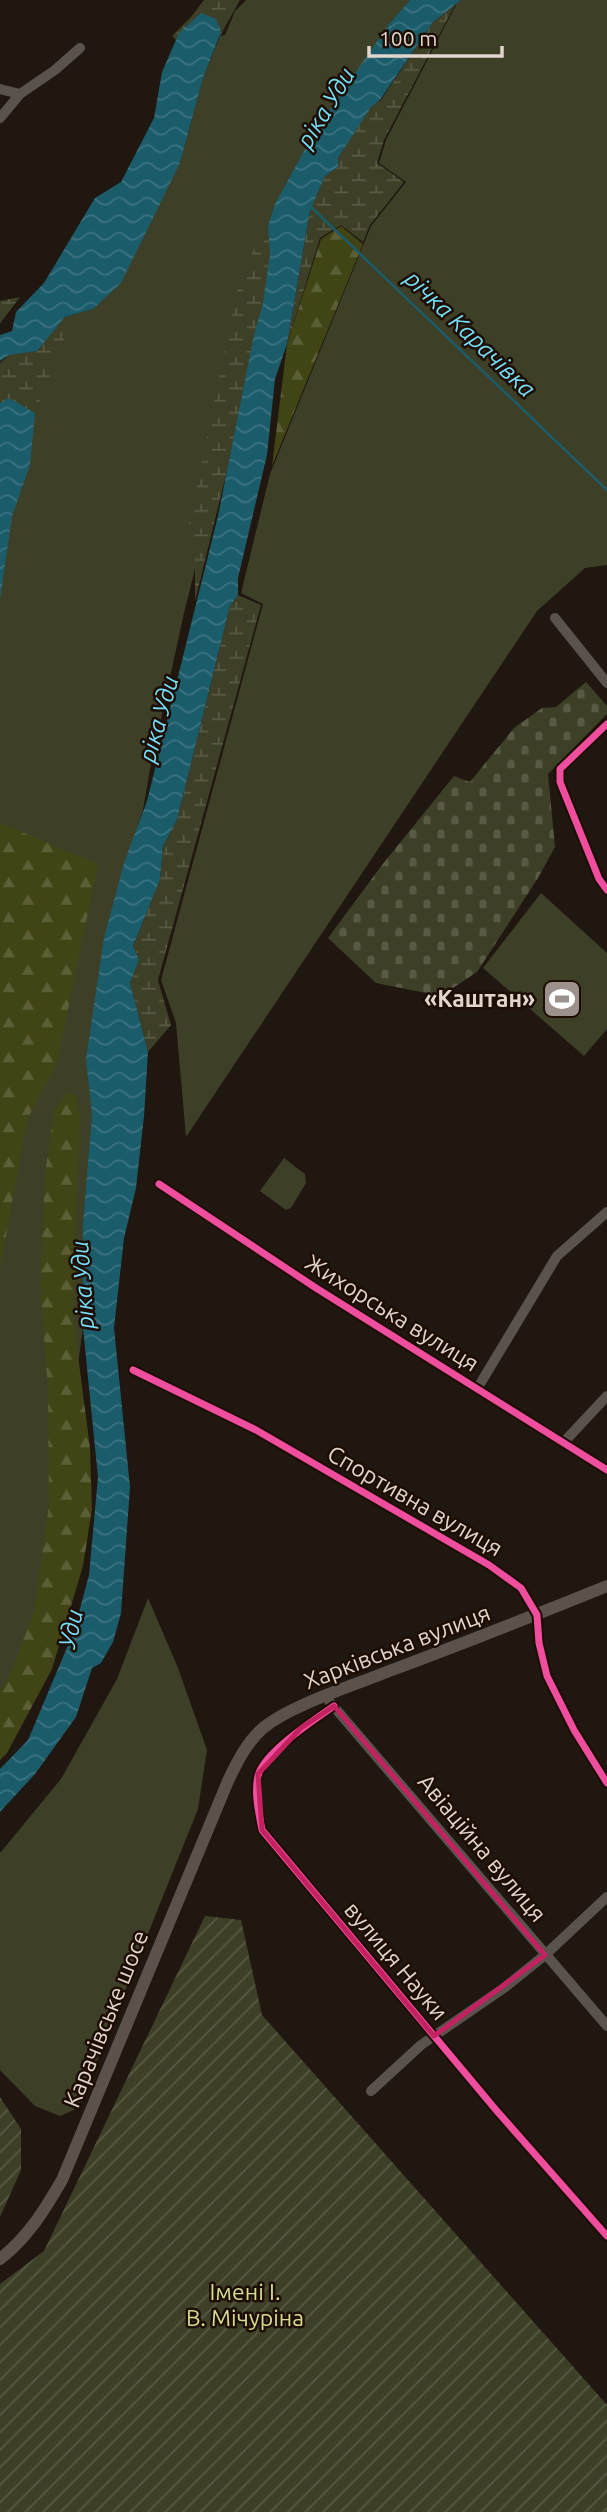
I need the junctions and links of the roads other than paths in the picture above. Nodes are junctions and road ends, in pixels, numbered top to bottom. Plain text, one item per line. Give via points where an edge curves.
1 (80, 48) dead end
2 (0, 89) edge
3 (20, 93) junction
4 (1, 113) edge
5 (555, 618) dead end
6 (607, 683) edge
7 (607, 724) edge
8 (607, 890) edge
9 (159, 1184) dead end
10 (607, 1212) edge
11 (133, 1370) dead end
12 (477, 1389) junction
13 (607, 1396) edge
14 (564, 1442) junction
15 (607, 1470) edge
16 (607, 1586) edge
17 (537, 1615) junction
18 (330, 1701) junction
19 (228, 1781) joint
20 (607, 1783) edge
21 (607, 1897) edge
22 (545, 1955) junction
23 (607, 2026) edge
24 (434, 2036) junction
25 (372, 2091) dead end
26 (607, 2236) edge
27 (0, 2259) edge

1 - 3 street
2 - 3 street
3 - 4 street
5 - 6 street
7 - 8 street via 560,769 560,782
9 - 12 street, Жихорська вулиця
10 - 12 street via 557,1256
11 - 17 street, Спортивна вулиця via 256,1430 489,1565 521,1588
12 - 14 street, Жихорська вулиця
13 - 14 street
14 - 15 street, Жихорська вулиця
16 - 17 main road, Харківська вулиця
17 - 18 main road, Харківська вулиця
17 - 20 street, Спортивна вулиця via 547,1676
18 - 19 main road, Харківська вулиця via 265,1727 242,1753
18 - 22 street, Авіаційна вулиця
18 - 24 street, вулиця Науки via 274,1752 258,1774 256,1802 262,1830
19 - 27 main road, Карачівське шосе via 62,2180 41,2217
21 - 22 street
22 - 23 street, Авіаційна вулиця
22 - 24 street
24 - 25 street
24 - 26 street, вулиця Науки

